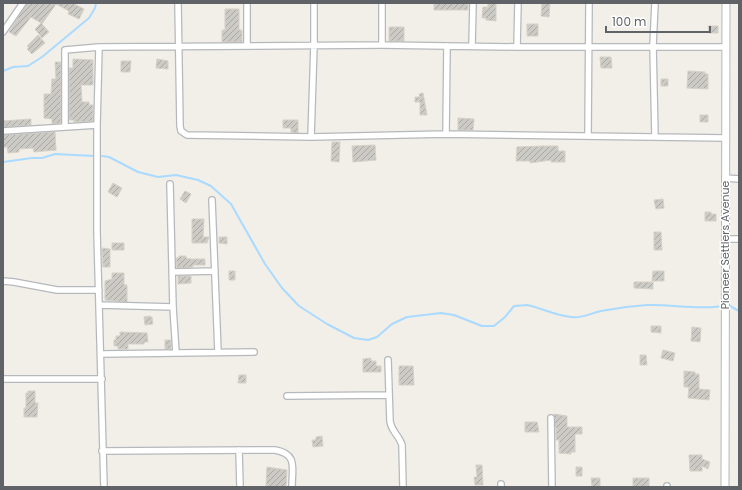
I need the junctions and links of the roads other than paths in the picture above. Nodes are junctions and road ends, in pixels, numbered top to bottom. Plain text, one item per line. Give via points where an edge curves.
1 (23, 3) edge
2 (178, 3) edge
3 (247, 3) edge
4 (314, 3) edge
5 (382, 3) edge
6 (473, 3) edge
7 (518, 3) edge
8 (589, 3) edge
9 (655, 3) edge
10 (726, 3) edge
11 (3, 32) edge
12 (314, 45) junction
13 (382, 45) junction
14 (247, 46) junction
15 (447, 46) junction
16 (472, 46) junction
17 (653, 46) junction
18 (98, 47) junction
19 (178, 47) junction
20 (517, 47) junction
21 (589, 47) junction
22 (725, 47) junction
23 (97, 126) junction
24 (65, 127) junction
25 (3, 131) edge
26 (446, 134) junction
27 (588, 136) junction
28 (311, 137) junction
29 (656, 137) junction
30 (725, 138) junction
31 (725, 178) junction
32 (739, 179) edge
33 (170, 184) dead end
34 (212, 200) dead end
35 (724, 239) junction
36 (739, 239) edge
37 (215, 271) junction
38 (172, 272) junction
39 (3, 281) edge
40 (99, 290) junction
41 (100, 305) junction
42 (174, 307) junction
43 (218, 352) junction
44 (254, 352) dead end
45 (176, 353) junction
46 (101, 354) junction
47 (388, 360) dead end
48 (3, 379) edge
49 (102, 379) junction
50 (389, 395) junction
51 (287, 396) dead end
52 (551, 418) dead end
53 (239, 450) junction
54 (102, 451) junction
55 (104, 487) edge
56 (240, 487) edge
57 (292, 487) edge
58 (403, 487) edge
59 (552, 487) edge
60 (725, 487) edge

1 - 11 street
2 - 19 street
3 - 14 street
4 - 12 street
5 - 13 street
6 - 16 street
7 - 20 street
8 - 21 street
9 - 17 street
10 - 22 street, Pioneer Settlers Avenue
12 - 13 street
12 - 14 street
12 - 28 street
13 - 15 street
14 - 19 street
15 - 16 street
15 - 26 street
16 - 20 street
17 - 21 street
17 - 22 street
17 - 29 street
18 - 19 street
18 - 23 street
18 - 24 street via 65,50
19 - 28 street via 180,126 183,134
20 - 21 street
21 - 27 street
22 - 30 street, Pioneer Settlers Avenue
23 - 24 street
23 - 40 street
24 - 25 street
26 - 27 street
26 - 28 street
27 - 29 street
29 - 30 street
30 - 31 street, Pioneer Settlers Avenue
31 - 32 street
31 - 35 street, Pioneer Settlers Avenue
33 - 38 street
34 - 37 street
35 - 36 street
35 - 60 street, Pioneer Settlers Avenue
37 - 38 street
37 - 43 street
38 - 42 street
39 - 40 street via 57,290
40 - 41 street
41 - 42 street
41 - 46 street
42 - 45 street
43 - 44 street
43 - 45 street
45 - 46 street
46 - 49 street
47 - 50 street
48 - 49 street
49 - 54 street
50 - 51 street
50 - 58 street via 390,425 402,445
52 - 59 street
53 - 54 street
53 - 56 street
53 - 57 street via 275,450 289,455 292,461
54 - 55 street

